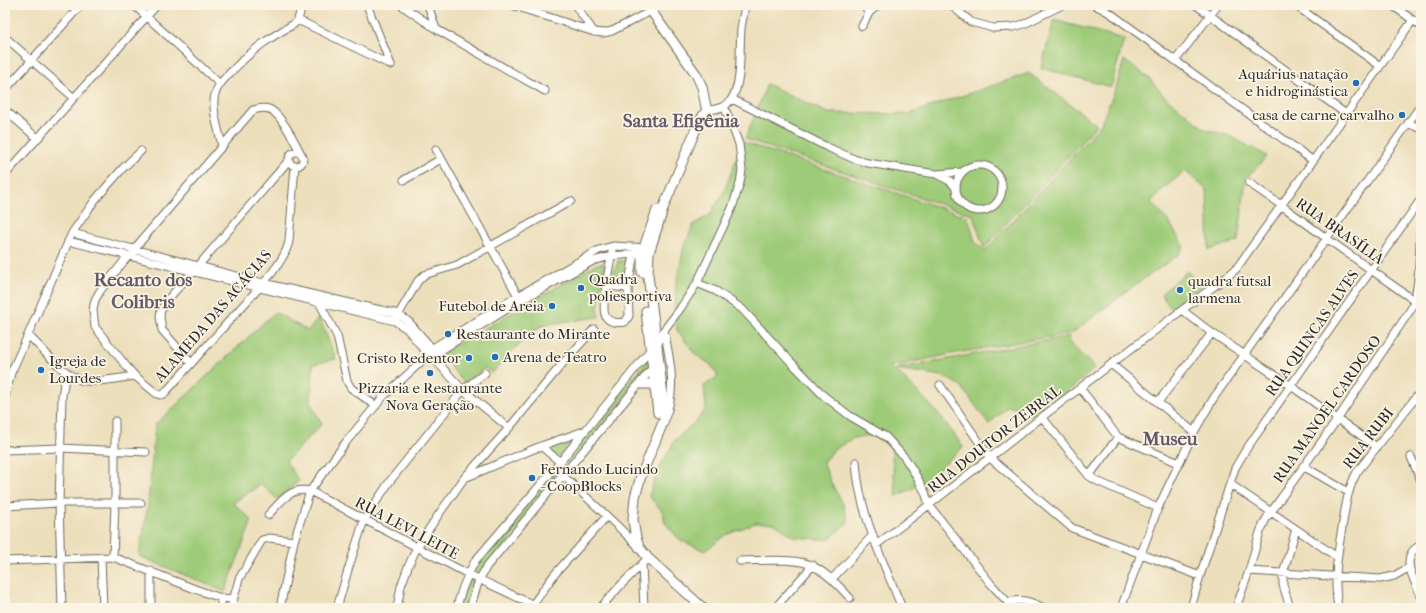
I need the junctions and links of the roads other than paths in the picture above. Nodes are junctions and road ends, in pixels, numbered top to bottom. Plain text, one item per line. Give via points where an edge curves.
1 (81, 5) edge
2 (134, 5) edge
3 (157, 5) edge
4 (302, 5) edge
5 (367, 5) edge
6 (401, 5) edge
7 (428, 5) edge
8 (512, 5) edge
9 (575, 5) edge
10 (745, 5) edge
11 (863, 5) edge
12 (878, 5) edge
13 (951, 5) edge
14 (1062, 5) edge
15 (1095, 5) edge
16 (1196, 5) edge
17 (1218, 5) edge
18 (1294, 5) edge
19 (1392, 5) edge
20 (649, 8) edge
21 (869, 13) junction
22 (1210, 15) junction
23 (147, 16) junction
24 (298, 20) junction
25 (1413, 20) junction
26 (862, 26) dead end
27 (1421, 26) edge
28 (436, 29) junction
29 (594, 32) junction
30 (5, 37) edge
31 (32, 60) junction
32 (1175, 61) junction
33 (1380, 66) junction
34 (220, 84) junction
35 (5, 90) edge
36 (545, 91) dead end
37 (74, 98) junction
38 (732, 99) junction
39 (1421, 105) edge
40 (724, 106) junction
41 (705, 109) junction
42 (5, 110) edge
43 (1346, 114) junction
44 (1408, 123) junction
45 (1421, 129) edge
46 (289, 131) junction
47 (37, 138) junction
48 (222, 146) junction
49 (436, 149) dead end
50 (142, 151) dead end
51 (300, 152) junction
52 (441, 158) junction
53 (1312, 160) junction
54 (293, 163) junction
55 (962, 172) junction
56 (936, 174) junction
57 (5, 175) edge
58 (404, 180) dead end
59 (1248, 183) dead end
60 (956, 188) junction
61 (1421, 199) edge
62 (571, 202) dead end
63 (1282, 205) junction
64 (1421, 222) edge
65 (72, 234) junction
66 (1326, 238) junction
67 (68, 241) junction
68 (613, 246) junction
69 (489, 247) junction
70 (644, 251) junction
71 (131, 253) junction
72 (611, 256) junction
73 (196, 268) junction
74 (1372, 270) junction
75 (697, 283) junction
76 (261, 285) junction
77 (606, 286) junction
78 (628, 288) junction
79 (518, 296) junction
80 (1415, 301) junction
81 (319, 302) junction
82 (1182, 310) junction
83 (396, 317) junction
84 (594, 329) dead end
85 (664, 330) junction
86 (1212, 333) junction
87 (28, 335) junction
88 (653, 349) junction
89 (431, 353) junction
90 (1244, 355) junction
91 (191, 363) junction
92 (1111, 364) junction
93 (655, 365) junction
94 (66, 372) junction
95 (485, 372) dead end
96 (135, 376) junction
97 (641, 384) junction
98 (654, 384) junction
99 (940, 386) dead end
100 (1292, 386) junction
101 (1080, 388) junction
102 (464, 390) junction
103 (1421, 391) edge
104 (5, 396) edge
105 (1158, 402) junction
106 (376, 406) junction
107 (1042, 417) junction
108 (664, 420) junction
109 (1337, 420) junction
110 (115, 421) dead end
111 (509, 428) junction
112 (586, 430) junction
113 (659, 431) junction
114 (1194, 432) junction
115 (1118, 437) junction
116 (541, 446) junction
117 (1377, 447) junction
118 (60, 448) junction
119 (5, 450) edge
120 (115, 450) junction
121 (146, 452) dead end
122 (1411, 457) dead end
123 (990, 458) junction
124 (560, 462) junction
125 (856, 462) dead end
126 (1179, 463) junction
127 (1303, 466) junction
128 (554, 468) junction
129 (563, 475) junction
130 (1089, 476) junction
131 (465, 477) junction
132 (1421, 482) edge
133 (1230, 484) junction
134 (310, 490) junction
135 (1348, 492) junction
136 (59, 503) junction
137 (115, 503) junction
138 (141, 503) dead end
139 (929, 505) junction
140 (5, 506) edge
141 (1158, 508) junction
142 (1271, 511) junction
143 (268, 515) dead end
144 (607, 516) junction
145 (364, 520) junction
146 (1296, 529) junction
147 (872, 535) junction
148 (294, 541) junction
149 (876, 545) junction
150 (1421, 545) edge
151 (417, 547) junction
152 (639, 547) junction
153 (1140, 554) junction
154 (102, 557) junction
155 (113, 557) junction
156 (1337, 557) junction
157 (60, 559) junction
158 (5, 561) edge
159 (645, 561) junction
160 (740, 562) dead end
161 (813, 565) junction
162 (1408, 568) junction
163 (151, 571) junction
164 (1249, 571) junction
165 (468, 574) junction
166 (1282, 574) junction
167 (1200, 576) junction
168 (1335, 577) junction
169 (832, 579) junction
170 (479, 580) junction
171 (5, 594) edge
172 (1421, 596) edge
173 (221, 598) junction
174 (850, 598) dead end
175 (233, 599) junction
176 (1011, 605) edge
177 (531, 606) edge
178 (6, 608) edge
179 (62, 608) edge
180 (103, 608) edge
181 (152, 608) edge
182 (220, 608) edge
183 (231, 608) edge
184 (280, 608) edge
185 (337, 608) edge
186 (397, 608) edge
187 (457, 608) edge
188 (470, 608) edge
189 (540, 608) edge
190 (600, 608) edge
191 (644, 608) edge
192 (703, 608) edge
193 (775, 608) edge
194 (902, 608) edge
195 (1044, 608) edge
196 (1121, 608) edge
197 (1191, 608) edge
198 (1236, 608) edge
199 (1290, 608) edge
200 (1338, 608) edge

1 - 31 street
2 - 23 street
3 - 23 street
4 - 24 street
5 - 24 street via 391,65
6 - 28 street
7 - 28 street
8 - 29 street
9 - 29 street
10 - 38 street via 739,72
11 - 21 street
12 - 21 street
13 - 14 street via 971,22 992,28 1024,24
15 - 32 street via 1110,13
16 - 22 street
17 - 22 street
18 - 33 street
19 - 25 street
20 - 29 street via 612,31
20 - 41 main road via 688,63
21 - 26 street
22 - 32 street
22 - 43 street
23 - 34 street
23 - 37 street
24 - 34 street via 258,46
25 - 27 street
25 - 33 street, RUA DOUTOR ZEBRAL
28 - 36 street
30 - 31 street
31 - 35 street
31 - 37 street
32 - 53 street
33 - 43 street, RUA DOUTOR ZEBRAL
34 - 48 street via 215,95 214,110
37 - 47 street
38 - 40 street
38 - 56 street via 854,159
39 - 44 street
40 - 41 street
40 - 75 street via 739,144 742,175 732,208
41 - 70 main road via 659,207
42 - 47 street
43 - 53 street, RUA DOUTOR ZEBRAL
44 - 45 street
44 - 66 street
46 - 48 street, ALAMEDA DAS ACÁCIAS via 273,111 260,108 253,110
46 - 51 street, ALAMEDA DAS ACÁCIAS
46 - 54 street
47 - 57 street
48 - 71 street, ALAMEDA DAS ACÁCIAS
49 - 52 street
50 - 65 street via 95,200
51 - 54 street via 296,151
51 - 54 street via 304,160 302,164
52 - 58 street
52 - 69 street
53 - 63 street, RUA DOUTOR ZEBRAL
54 - 73 street via 283,166
54 - 76 street, ALAMEDA DAS ACÁCIAS via 287,249 283,258
55 - 56 street
55 - 60 street via 957,179
55 - 60 street via 979,165 988,167 1000,179 1000,197 988,209 974,210 962,204 957,197
56 - 60 street via 950,181
59 - 63 street, RUA BRASÍLIA
61 - 74 street, RUA QUINCAS ALVES
62 - 69 street
63 - 66 street, RUA BRASÍLIA
63 - 82 street, RUA DOUTOR ZEBRAL via 1236,269
64 - 80 street, RUA MANOEL CARDOSO
65 - 67 street
65 - 71 street
66 - 74 street, RUA BRASÍLIA
66 - 90 street
67 - 71 street
67 - 87 street
68 - 70 street
68 - 72 street
68 - 79 street via 599,250
69 - 79 street
69 - 83 street via 457,265 424,275
70 - 72 street
70 - 78 street
70 - 88 main road via 642,271
71 - 73 street
71 - 96 street, ALAMEDA DAS ACÁCIAS via 100,291 93,310 95,327
72 - 77 street
72 - 89 street via 593,261
73 - 76 street
73 - 91 street via 168,299 160,317 162,330
74 - 80 street, RUA BRASÍLIA
74 - 100 street, RUA QUINCAS ALVES
75 - 85 street
75 - 139 street via 716,291 742,309 824,396 850,416 886,437 906,458 925,492
76 - 81 street
76 - 83 street
76 - 91 street, ALAMEDA DAS ACÁCIAS
77 - 78 street
77 - 78 street via 603,311 606,317 618,324 625,322 629,316
79 - 89 street
80 - 109 street, RUA MANOEL CARDOSO via 1408,316
81 - 83 street
81 - 106 street via 337,336 347,381 351,388
82 - 86 street
82 - 92 street, RUA DOUTOR ZEBRAL
83 - 89 street
84 - 111 street
85 - 88 street
85 - 108 street via 672,392
86 - 90 street
86 - 105 street
87 - 94 street
87 - 104 street via 11,374
88 - 93 main road
88 - 112 street
89 - 102 street
89 - 106 street
90 - 100 street
90 - 114 street via 1213,399
91 - 96 street, ALAMEDA DAS ACÁCIAS via 164,394 160,395
92 - 101 street, RUA DOUTOR ZEBRAL
92 - 105 street
93 - 97 street
93 - 98 main road
93 - 108 main road via 663,395
94 - 96 street via 85,381
94 - 118 street via 62,396
95 - 102 street
97 - 98 main road
97 - 129 street
98 - 113 main road
99 - 123 street
100 - 109 street
100 - 133 street, RUA QUINCAS ALVES via 1245,451 1235,468
101 - 107 street, RUA DOUTOR ZEBRAL
101 - 115 street
102 - 111 street
102 - 145 street via 390,481
103 - 117 street, RUA RUBI
105 - 114 street
106 - 134 street
107 - 123 street, RUA DOUTOR ZEBRAL
107 - 130 street
108 - 113 main road
109 - 117 street
109 - 127 street, RUA MANOEL CARDOSO
110 - 120 street
111 - 131 street
112 - 116 street
112 - 124 street
113 - 152 main road via 635,497 633,520
114 - 126 street
115 - 126 street
115 - 130 street
116 - 124 street
116 - 131 street
117 - 135 street, RUA RUBI via 1357,472
118 - 119 street
118 - 120 street
118 - 136 street
120 - 121 street
120 - 137 street
122 - 132 street
123 - 139 street, RUA DOUTOR ZEBRAL
123 - 153 street via 1072,528
124 - 128 street
125 - 147 street via 860,493
126 - 141 street
127 - 135 street
127 - 142 street, RUA MANOEL CARDOSO
128 - 129 street
128 - 165 street via 475,561
129 - 144 street
129 - 170 street via 498,552
130 - 141 street
131 - 151 street
133 - 142 street
133 - 167 street, RUA QUINCAS ALVES
134 - 143 street via 301,489 290,493
134 - 145 street, RUA LEVI LEITE
134 - 148 street
135 - 156 street, RUA RUBI
136 - 137 street
136 - 140 street
136 - 157 street
137 - 138 street
137 - 155 street
139 - 149 street, RUA DOUTOR ZEBRAL
139 - 176 street via 991,584
141 - 153 street
142 - 146 street
142 - 164 street, RUA MANOEL CARDOSO via 1260,532
144 - 152 street
144 - 177 street via 554,575
145 - 151 street, RUA LEVI LEITE
145 - 185 street
146 - 156 street
146 - 166 street
147 - 149 street
147 - 169 street
148 - 175 street via 269,538 262,540 239,579
148 - 184 street
149 - 194 street
150 - 162 street via 1409,557
151 - 165 street, RUA LEVI LEITE
151 - 186 street via 401,586
152 - 159 main road
153 - 167 street
153 - 196 street
154 - 155 street
154 - 157 street
154 - 180 street
155 - 163 street
156 - 168 street, RUA RUBI
157 - 158 street
157 - 179 street
159 - 190 street
159 - 191 street
159 - 192 main road
160 - 161 street via 789,561
161 - 169 street
161 - 193 street
162 - 168 street via 1387,578
162 - 172 street
163 - 173 street
163 - 181 street
164 - 166 street
164 - 198 street, RUA MANOEL CARDOSO
165 - 170 street, RUA LEVI LEITE
165 - 187 street
166 - 168 street
166 - 199 street
167 - 197 street, RUA QUINCAS ALVES
168 - 200 street, RUA RUBI
169 - 174 street
170 - 177 street, RUA LEVI LEITE
170 - 188 street
171 - 178 street
173 - 175 street
173 - 182 street
175 - 183 street
176 - 195 street via 1020,600
177 - 189 street, RUA LEVI LEITE

